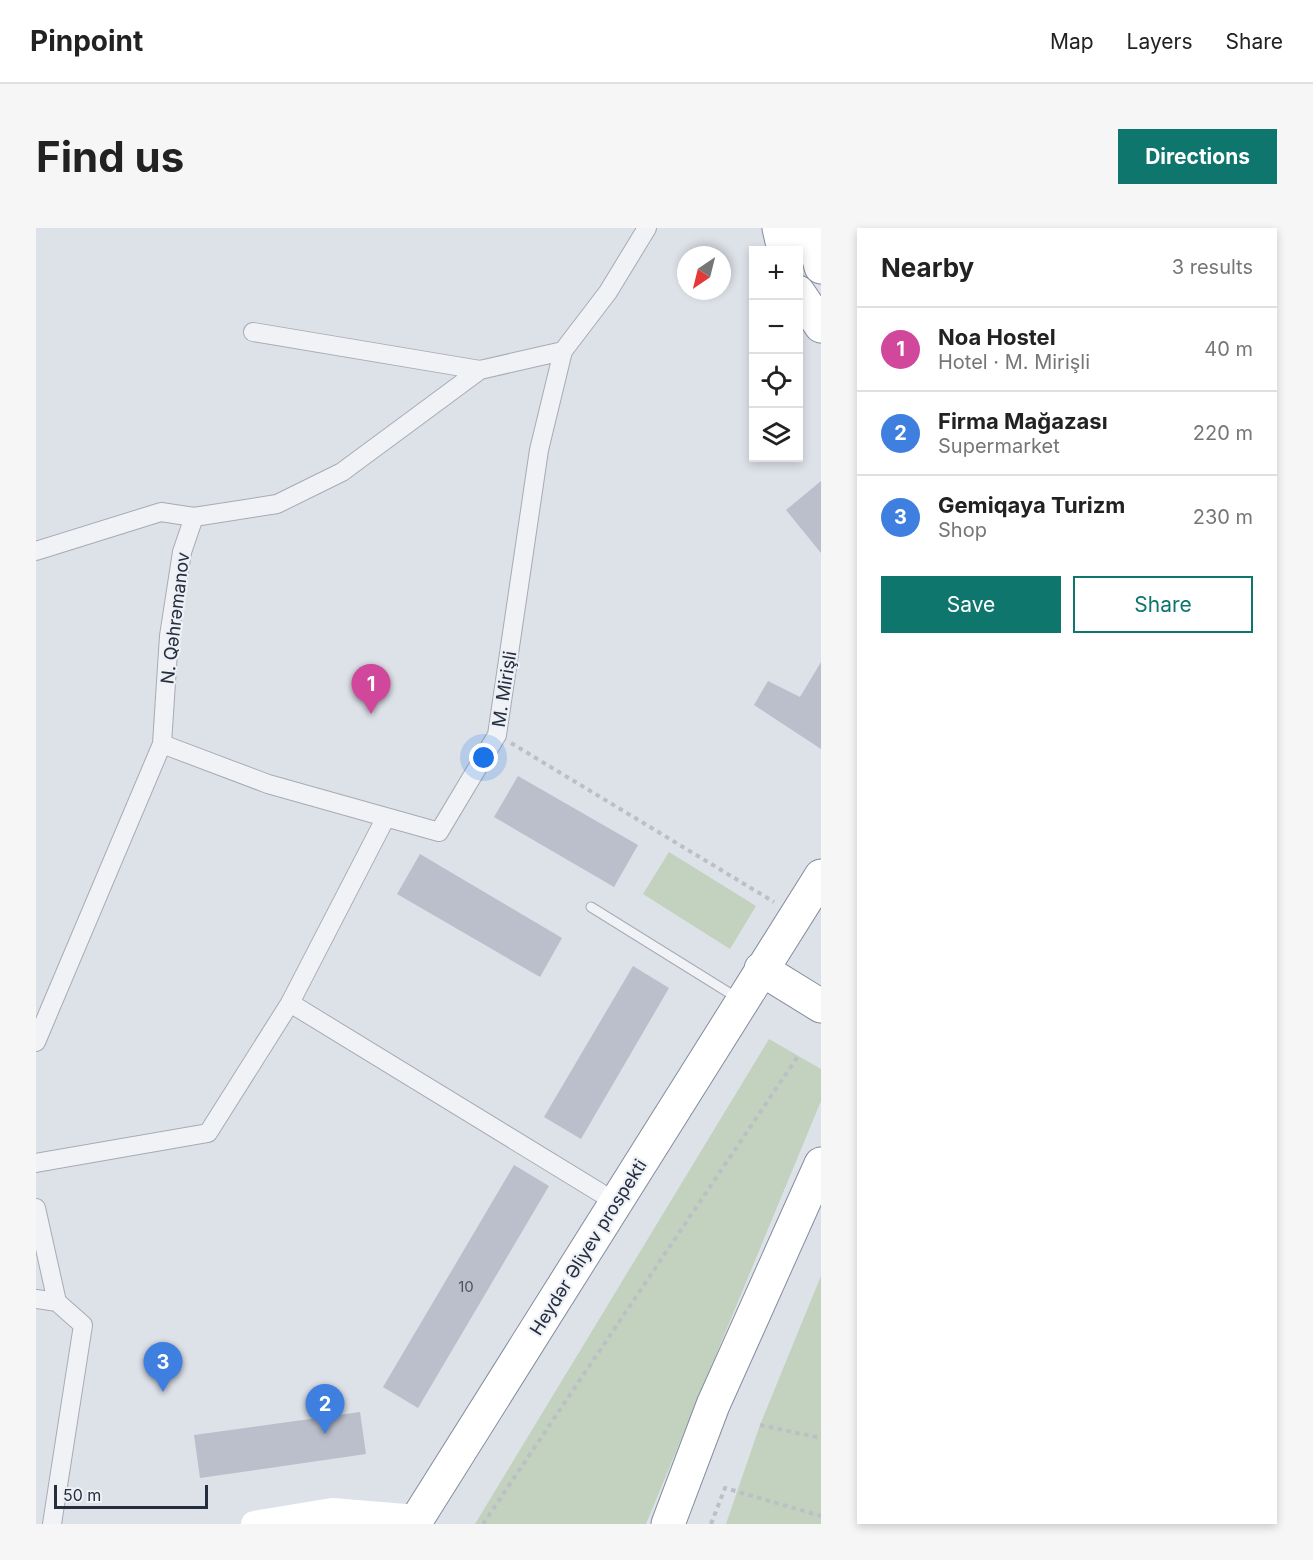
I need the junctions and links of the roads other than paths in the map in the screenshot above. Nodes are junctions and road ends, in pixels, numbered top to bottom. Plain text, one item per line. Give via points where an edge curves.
1 (647, 228) edge
2 (779, 228) edge
3 (811, 228) edge
4 (783, 246) edge
5 (821, 267) edge
6 (803, 299) edge
7 (821, 326) edge
8 (253, 332) dead end
9 (563, 351) junction
10 (480, 370) junction
11 (194, 517) junction
12 (36, 551) edge
13 (162, 744) junction
14 (385, 819) junction
15 (821, 876) edge
16 (591, 907) dead end
17 (761, 969) junction
18 (741, 1000) junction
19 (290, 1003) junction
20 (821, 1006) edge
21 (36, 1042) edge
22 (36, 1163) edge
23 (821, 1164) edge
24 (616, 1203) junction
25 (36, 1208) edge
26 (36, 1299) edge
27 (57, 1302) junction
28 (416, 1521) edge
29 (52, 1524) edge
30 (254, 1524) edge
31 (668, 1524) edge

1 - 9 street via 608,292
2 - 4 highway
3 - 5 highway
6 - 7 highway
8 - 10 street
9 - 10 street
9 - 14 street, M. Mirişli via 539,450 497,735 439,832
10 - 11 street via 342,472 277,504
11 - 12 street via 161,512
11 - 13 street, N. Qəhrəmanov via 182,552 171,626
13 - 14 street, M. Mirişli via 268,784
13 - 21 street, N. Qəhrəmanov
14 - 19 street
15 - 17 highway, Heydər Əliyev prospekti
16 - 18 lane
17 - 18 highway, Heydər Əliyev prospekti
17 - 20 highway
18 - 24 highway, Heydər Əliyev prospekti
19 - 22 street via 208,1133
19 - 24 street
23 - 31 highway via 713,1405
24 - 28 highway, Heydər Əliyev prospekti
25 - 27 street
26 - 27 street
27 - 29 street via 83,1325
28 - 30 street via 332,1511

